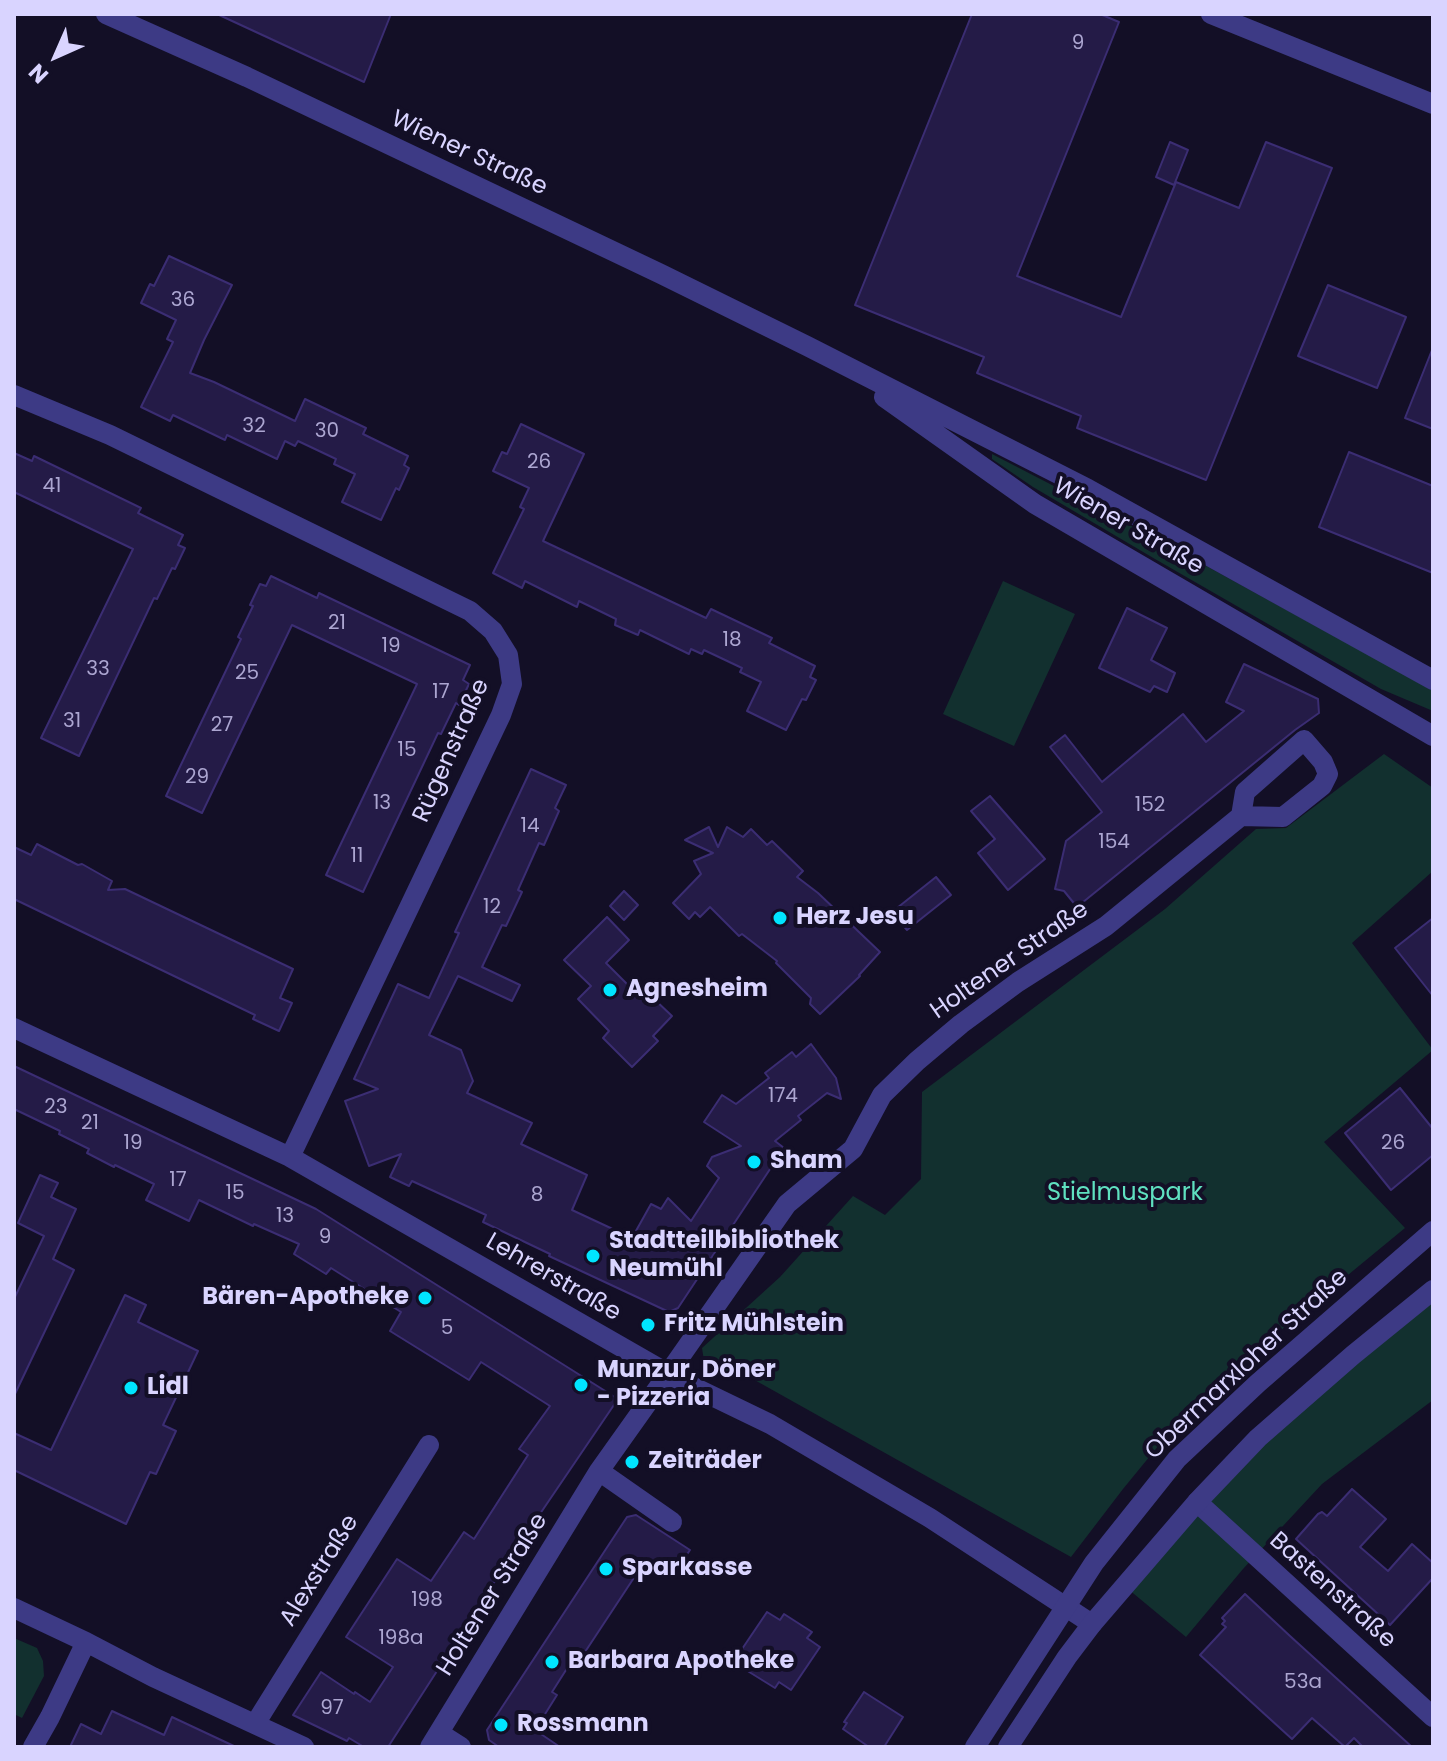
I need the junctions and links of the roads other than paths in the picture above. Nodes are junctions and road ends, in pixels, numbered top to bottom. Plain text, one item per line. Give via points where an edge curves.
1 (106, 14) edge
2 (1211, 14) edge
3 (1433, 104) edge
4 (807, 346) junction
5 (14, 395) edge
6 (1433, 680) edge
7 (1433, 736) edge
8 (1241, 816) dead end
9 (14, 1028) edge
10 (290, 1157) junction
11 (1433, 1231) edge
12 (1433, 1290) edge
13 (668, 1374) junction
14 (429, 1445) dead end
15 (599, 1471) junction
16 (1197, 1502) junction
17 (672, 1522) dead end
18 (1067, 1606) junction
19 (14, 1608) edge
20 (1092, 1624) junction
21 (86, 1642) junction
22 (1433, 1717) edge
23 (255, 1724) junction
24 (434, 1740) edge
25 (1015, 1744) edge
26 (33, 1747) edge
27 (304, 1747) edge
28 (461, 1747) edge
29 (975, 1747) edge

1 - 4 street, Wiener Straße
2 - 3 street
4 - 6 street, Wiener Straße via 1088,489
4 - 7 street, Wiener Straße via 1035,504
5 - 10 street, Rügenstraße via 110,435 470,611 493,631 508,655 512,684 501,715
8 - 13 street, Holtener Straße via 1106,926 961,1024 882,1095 853,1149 787,1204
9 - 10 street, Lehrerstraße
10 - 13 street, Lehrerstraße
11 - 18 street, Obermarxloher Straße via 1177,1459 1094,1563
12 - 16 street via 1258,1438
13 - 15 street, Holtener Straße
13 - 18 street, Lehrerstraße via 770,1424
14 - 23 street, Alexstraße
15 - 17 street
15 - 24 street, Holtener Straße
16 - 20 street
16 - 22 street, Bastenstraße
18 - 20 street, Lehrerstraße
18 - 29 street, Obermarxloher Straße
19 - 21 street
20 - 25 street
21 - 23 street
21 - 26 street
23 - 27 street
24 - 28 street

